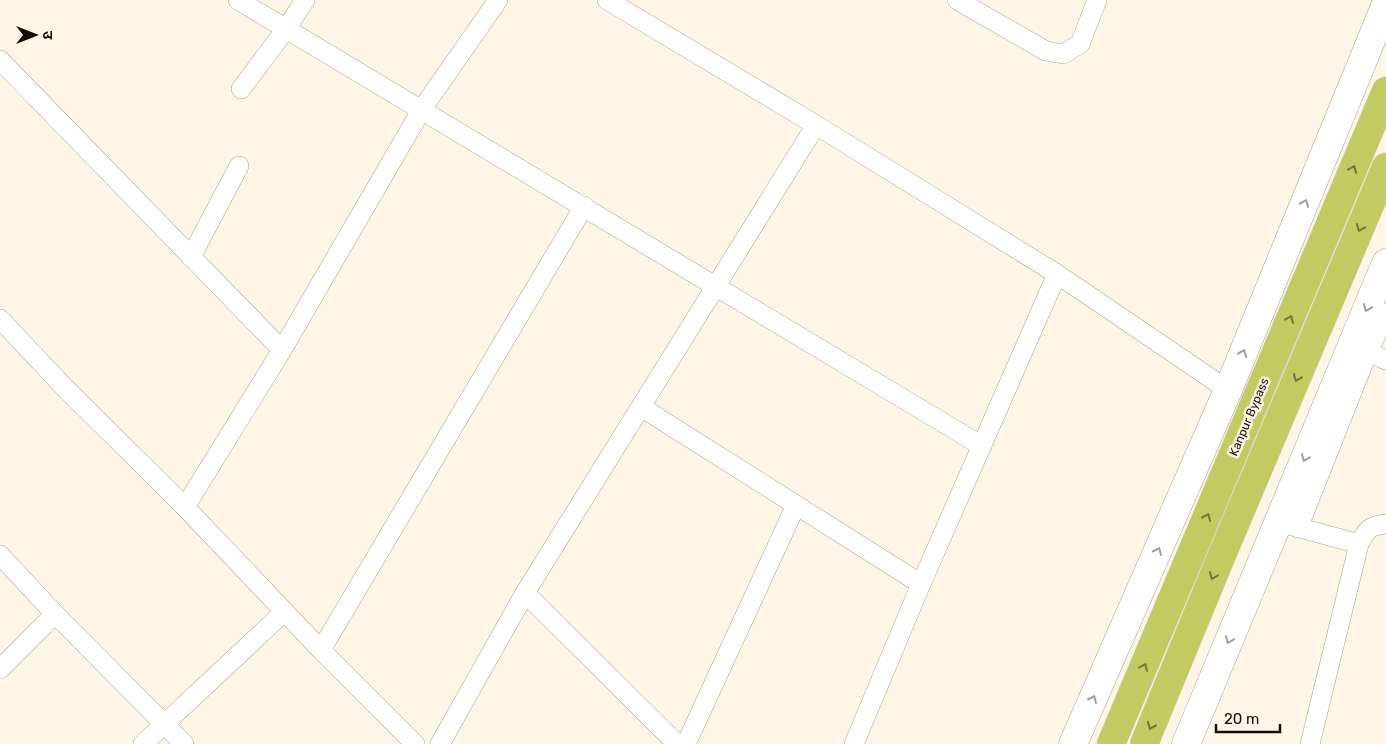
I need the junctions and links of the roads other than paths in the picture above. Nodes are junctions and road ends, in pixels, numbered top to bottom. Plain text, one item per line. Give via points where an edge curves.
1 (238, 0) edge
2 (306, 0) edge
3 (498, 0) edge
4 (607, 0) edge
5 (957, 0) edge
6 (1097, 0) edge
7 (1386, 4) edge
8 (286, 28) junction
9 (0, 60) edge
10 (241, 89) dead end
11 (1386, 91) edge
12 (422, 109) junction
13 (816, 125) junction
14 (239, 166) dead end
15 (1386, 167) edge
16 (584, 206) junction
17 (191, 257) junction
18 (1386, 263) edge
19 (1057, 274) junction
20 (717, 286) junction
21 (1386, 313) edge
22 (0, 319) edge
23 (282, 350) junction
24 (1368, 352) junction
25 (1386, 360) edge
26 (1228, 390) junction
27 (641, 407) junction
28 (982, 446) junction
29 (796, 505) junction
30 (185, 507) junction
31 (1386, 524) edge
32 (1288, 525) junction
33 (1360, 544) junction
34 (0, 555) edge
35 (921, 584) junction
36 (525, 594) junction
37 (284, 612) junction
38 (55, 614) junction
39 (321, 650) junction
40 (0, 670) edge
41 (164, 725) junction
42 (143, 744) edge
43 (184, 744) edge
44 (415, 744) edge
45 (440, 744) edge
46 (677, 744) edge
47 (686, 744) edge
48 (854, 744) edge
49 (1073, 744) edge
50 (1112, 744) edge
51 (1144, 744) edge
52 (1186, 744) edge
53 (1310, 744) edge

1 - 8 street
2 - 8 street
3 - 12 street
4 - 13 street
5 - 6 street via 1046,51 1063,54 1080,44
26 -> 7 main road
8 - 10 street
8 - 12 street
9 - 17 street
50 -> 11 highway, Kanpur Bypass
12 - 16 street
12 - 23 street
13 - 19 street
13 - 20 street
14 - 17 street
15 -> 51 highway
16 - 20 street
16 - 39 street
17 - 23 street
18 -> 32 main road
19 - 26 street
19 - 28 street
20 - 27 street
20 - 28 street
21 - 24 street
22 - 30 street
23 - 30 street
24 - 25 street
24 - 32 street
49 -> 26 main road
27 - 29 street
27 - 36 street
28 - 35 street
29 - 35 street
29 - 47 street
30 - 37 street
31 - 33 street via 1372,526 1364,533
32 - 33 street
32 -> 52 main road
33 - 53 street
34 - 38 street
35 - 48 street
36 - 45 street
36 - 46 street
37 - 39 street
37 - 41 street
38 - 40 street
38 - 41 street
39 - 44 street
41 - 42 street
41 - 43 street

